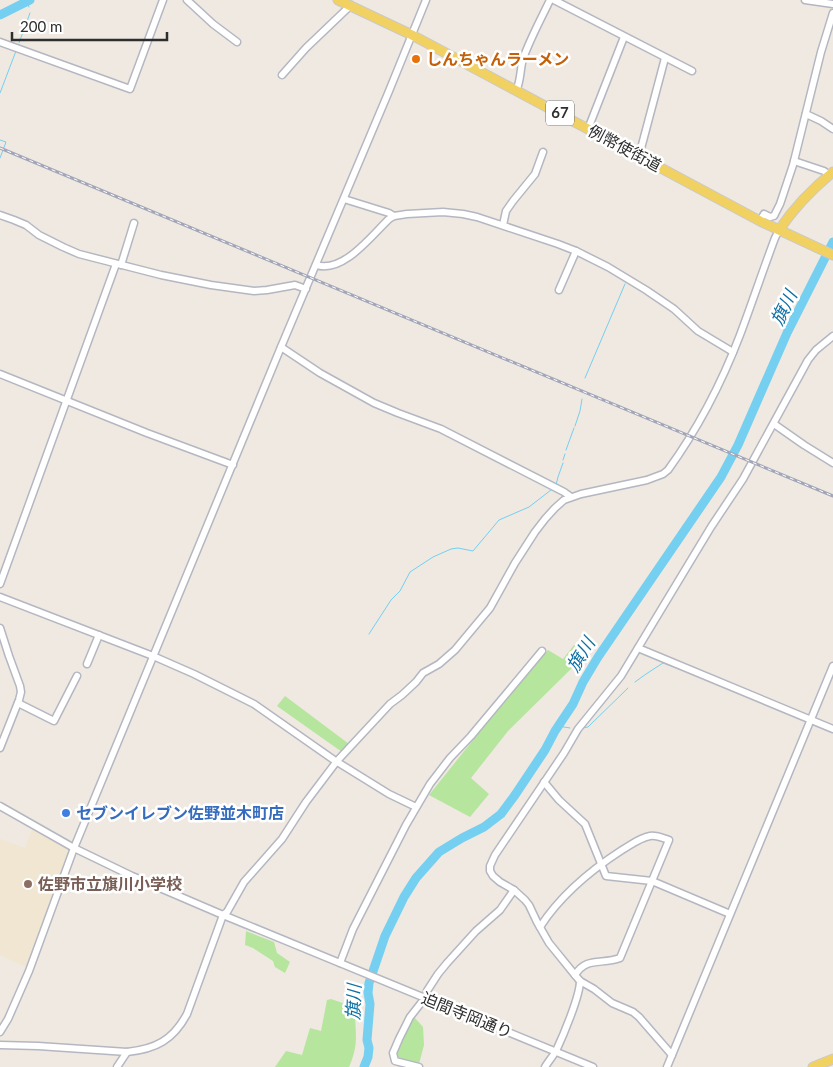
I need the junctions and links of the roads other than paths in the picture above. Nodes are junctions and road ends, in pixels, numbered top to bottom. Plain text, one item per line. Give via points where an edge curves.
1 (163, 0) edge
2 (187, 0) edge
3 (338, 0) edge
4 (426, 0) edge
5 (550, 0) edge
6 (554, 0) edge
7 (805, 0) edge
8 (833, 4) edge
9 (351, 5) junction
10 (833, 13) edge
11 (412, 35) junction
12 (624, 37) junction
13 (0, 42) edge
14 (236, 42) dead end
15 (665, 58) junction
16 (692, 71) dead end
17 (282, 75) dead end
18 (516, 90) junction
19 (806, 114) junction
20 (588, 129) junction
21 (833, 129) edge
22 (543, 152) dead end
23 (639, 156) junction
24 (794, 160) junction
25 (831, 174) edge
26 (344, 199) junction
27 (0, 215) edge
28 (394, 216) junction
29 (760, 221) junction
30 (134, 223) dead end
31 (503, 225) junction
32 (783, 232) junction
33 (576, 251) junction
34 (833, 255) edge
35 (119, 264) junction
36 (316, 265) junction
37 (306, 289) junction
38 (559, 290) dead end
39 (833, 336) edge
40 (280, 347) junction
41 (733, 352) junction
42 (0, 374) edge
43 (67, 400) junction
44 (774, 424) junction
45 (833, 463) edge
46 (233, 465) junction
47 (571, 497) junction
48 (0, 584) edge
49 (0, 597) edge
50 (0, 628) edge
51 (99, 635) junction
52 (638, 648) junction
53 (542, 650) dead end
54 (153, 656) junction
55 (87, 664) dead end
56 (833, 666) edge
57 (77, 676) dead end
58 (18, 703) junction
59 (810, 720) junction
60 (833, 729) edge
61 (0, 748) edge
62 (337, 762) junction
63 (544, 782) junction
64 (0, 806) edge
65 (416, 807) junction
66 (74, 848) junction
67 (601, 865) junction
68 (652, 881) junction
69 (514, 890) junction
70 (730, 914) junction
71 (223, 916) junction
72 (540, 927) junction
73 (341, 963) junction
74 (575, 975) junction
75 (580, 981) junction
76 (427, 991) dead end
77 (421, 1002) dead end
78 (0, 1032) edge
79 (0, 1045) edge
80 (555, 1051) junction
81 (127, 1052) junction
82 (672, 1055) junction
83 (833, 1058) edge
84 (118, 1067) edge
85 (419, 1067) edge
86 (545, 1067) edge
87 (593, 1067) edge
88 (667, 1067) edge
89 (814, 1067) edge

1 - 13 street via 130,89
2 - 14 street
3 - 9 main road, 例幣使街道 / 67
4 - 11 street
5 - 18 street via 526,52
6 - 12 street
7 - 8 street
9 - 11 main road, 例幣使街道 / 67
9 - 17 street
10 - 19 street
11 - 18 main road, 例幣使街道 / 67
11 - 26 street
12 - 15 street
12 - 20 street
15 - 16 street
15 - 23 street
18 - 20 main road, 例幣使街道 / 67
19 - 21 street
19 - 24 street
20 - 23 main road, 例幣使街道 / 67
22 - 31 street via 535,174 506,211
23 - 29 main road, 例幣使街道 / 67
24 - 25 street
24 - 29 street via 776,215 764,214
25 - 32 main road via 786,219
26 - 28 street
26 - 36 street
27 - 35 street via 26,225 39,235 79,254
28 - 31 street via 453,213
28 - 36 street via 349,257 330,266
29 - 32 main road, 例幣使街道 / 67
30 - 35 street
31 - 33 street
32 - 34 main road, 例幣使街道 / 67
32 - 41 street via 769,253
33 - 38 street
33 - 41 street via 646,290 674,309 698,332
35 - 37 street via 254,291 295,285
35 - 43 street
36 - 37 street
37 - 40 street
39 - 44 street via 808,360
40 - 46 street
40 - 47 street via 359,395 441,430
41 - 47 street via 691,436 668,470 647,480
42 - 43 street
43 - 46 street
43 - 48 street
44 - 45 street
44 - 52 street
46 - 54 street
47 - 62 street via 545,519 490,608 455,650 390,704
49 - 51 street
50 - 58 street via 20,686
51 - 54 street
51 - 55 street
52 - 59 street
52 - 63 street via 621,676 578,729
53 - 65 street via 450,758
54 - 62 street via 257,705
54 - 66 street
56 - 59 street
57 - 58 street via 54,721
58 - 61 street
59 - 60 street
59 - 70 street
62 - 65 street
62 - 71 street via 282,839 248,876
63 - 67 street via 585,824
63 - 69 street via 490,866 493,876
64 - 66 street, 迫間寺岡通り
65 - 73 street via 357,921
66 - 71 street, 迫間寺岡通り
66 - 78 street via 29,971
67 - 68 street via 609,877
67 - 68 street via 643,838 653,836 669,840
67 - 72 street via 573,888
68 - 70 street
68 - 74 street via 620,958 592,962
69 - 72 street via 529,905
69 - 76 street via 500,910 447,963
70 - 82 street
71 - 73 street, 迫間寺岡通り
71 - 81 street via 181,1025 162,1043
72 - 74 street
73 - 80 street, 迫間寺岡通り
74 - 75 street
75 - 80 street
75 - 82 street via 612,1003 633,1012
77 - 85 street via 393,1053 395,1061
79 - 81 street
80 - 86 street
80 - 87 street, 迫間寺岡通り
81 - 84 street
82 - 88 street
83 - 89 main road

